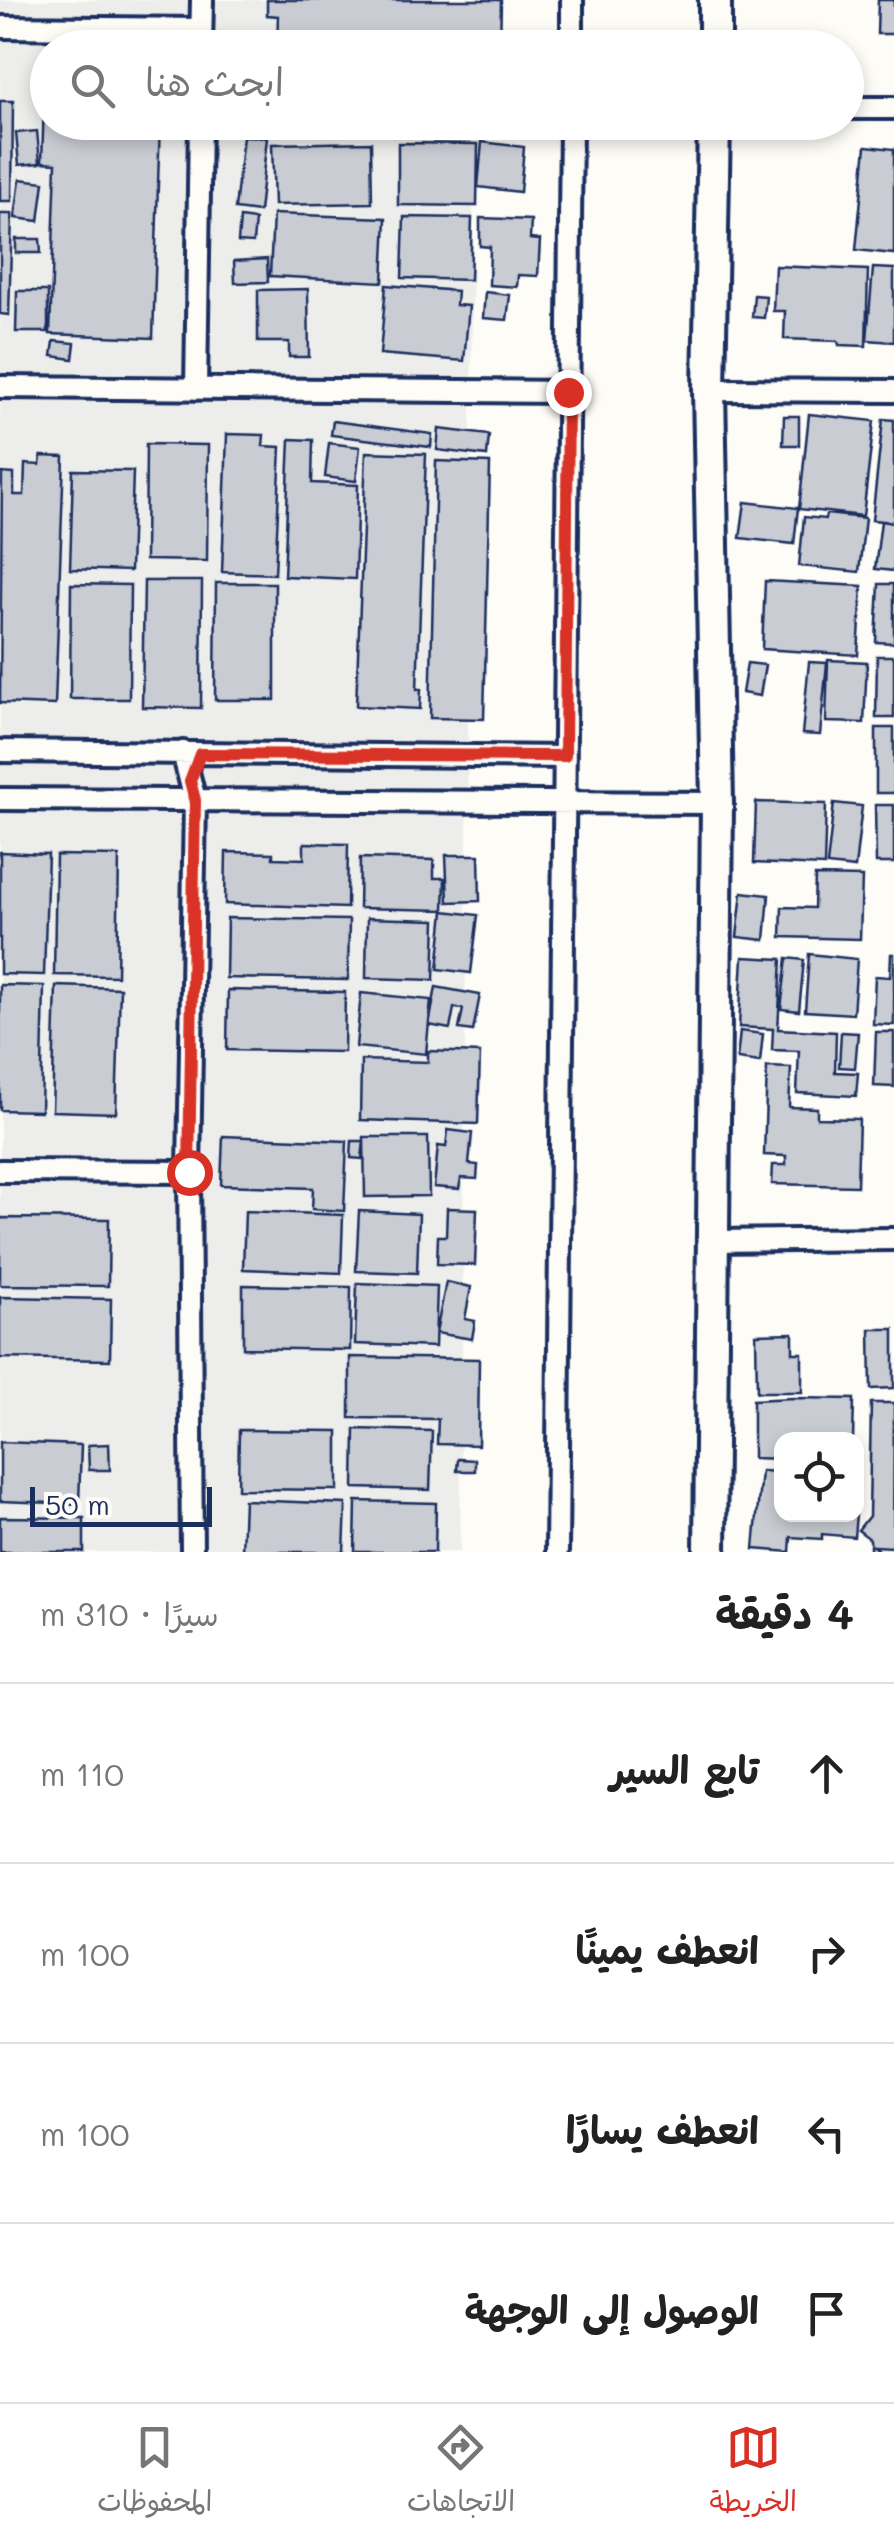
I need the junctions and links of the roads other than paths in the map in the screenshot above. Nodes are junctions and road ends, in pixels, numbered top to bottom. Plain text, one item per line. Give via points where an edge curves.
1 (202, 0) edge
2 (572, 0) edge
3 (716, 0) edge
4 (0, 27) edge
5 (55, 30) edge
6 (201, 30) edge
7 (572, 30) edge
8 (715, 30) edge
9 (864, 108) edge
10 (894, 108) edge
11 (200, 140) edge
12 (571, 140) edge
13 (714, 140) edge
14 (0, 386) edge
15 (196, 389) junction
16 (709, 390) junction
17 (894, 391) edge
18 (568, 392) junction
19 (0, 751) edge
20 (191, 753) junction
21 (565, 756) junction
22 (193, 791) junction
23 (0, 799) edge
24 (565, 802) junction
25 (716, 802) junction
26 (0, 1171) edge
27 (189, 1172) junction
28 (894, 1239) edge
29 (714, 1241) junction
30 (192, 1552) edge
31 (557, 1552) edge
32 (710, 1552) edge

1 - 6 street
2 - 7 street
3 - 8 street
4 - 5 street
9 - 10 street
11 - 15 street
12 - 18 street
13 - 16 street
14 - 15 street
15 - 18 street
16 - 17 street
16 - 25 street
18 - 21 street
19 - 20 street
20 - 21 street
20 - 22 street
21 - 24 street
22 - 23 street
22 - 24 street
22 - 27 street
24 - 25 street
24 - 31 street
25 - 29 street
26 - 27 street
27 - 30 street
28 - 29 street
29 - 32 street

